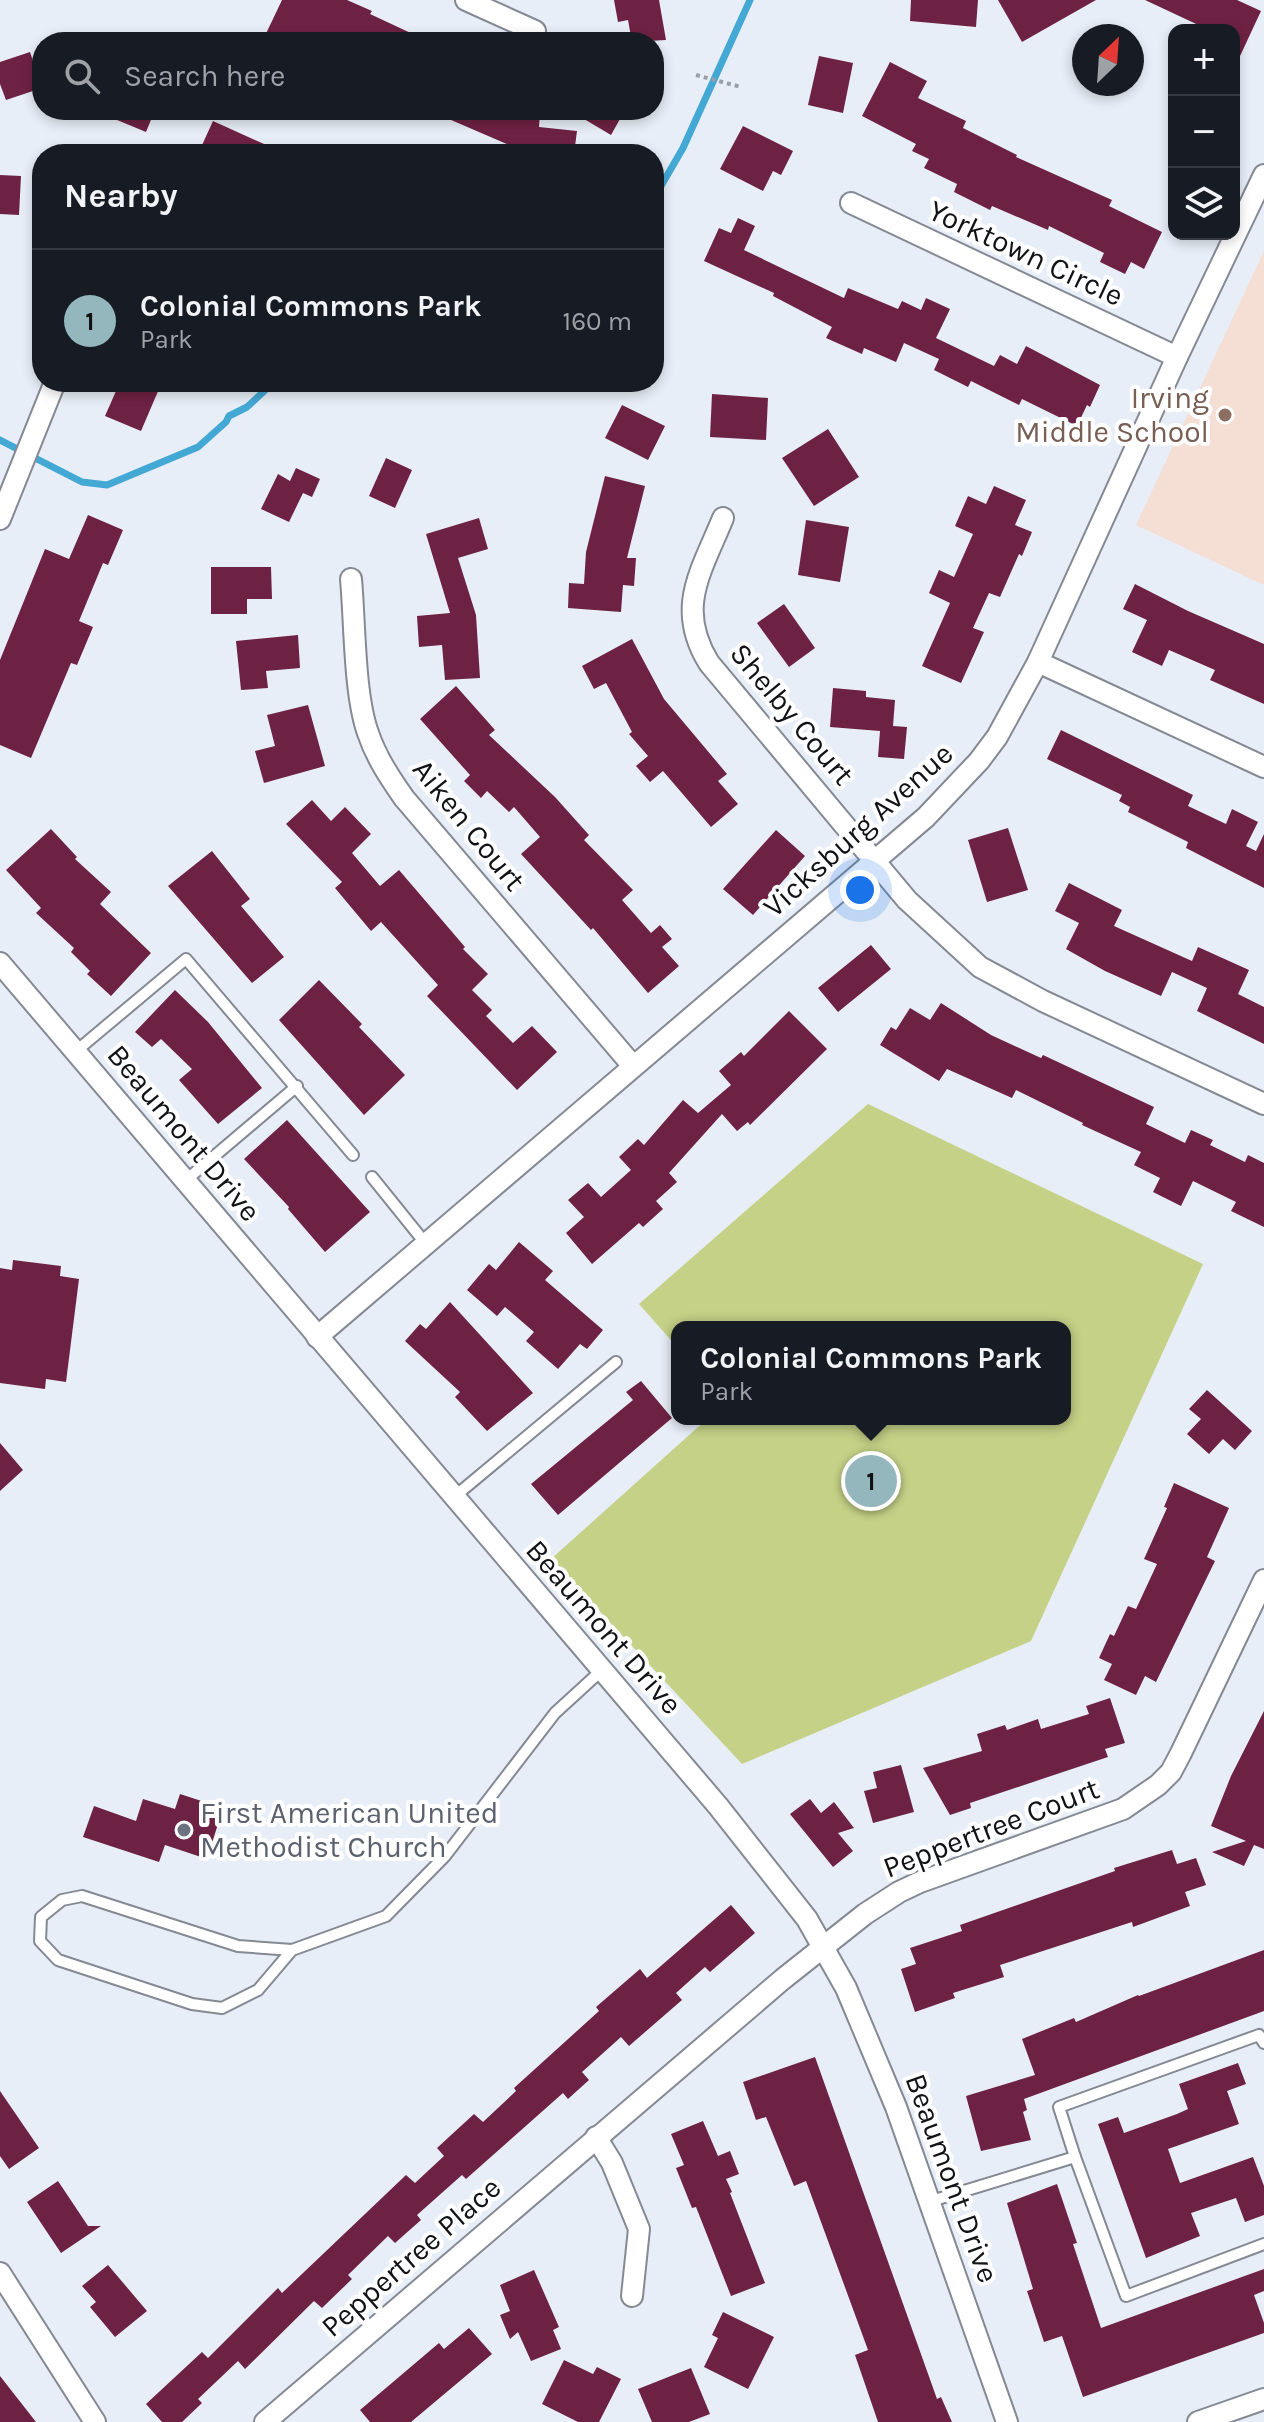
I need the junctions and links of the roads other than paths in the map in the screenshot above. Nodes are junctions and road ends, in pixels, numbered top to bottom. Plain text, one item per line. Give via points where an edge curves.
1 (466, 0) edge
2 (535, 31) dead end
3 (1264, 175) edge
4 (851, 203) dead end
5 (1177, 357) junction
6 (51, 392) edge
7 (723, 518) dead end
8 (0, 519) edge
9 (351, 579) dead end
10 (1038, 662) junction
11 (1264, 767) edge
12 (876, 860) junction
13 (0, 963) edge
14 (75, 1052) junction
15 (633, 1066) junction
16 (297, 1086) junction
17 (1264, 1104) edge
18 (353, 1155) dead end
19 (372, 1177) dead end
20 (185, 1181) junction
21 (427, 1245) junction
22 (317, 1337) junction
23 (616, 1362) dead end
24 (454, 1497) junction
25 (1264, 1580) edge
26 (602, 1670) junction
27 (823, 1947) junction
28 (292, 1950) junction
29 (1264, 2043) edge
30 (596, 2137) junction
31 (1075, 2157) junction
32 (928, 2202) junction
33 (1264, 2244) edge
34 (0, 2273) edge
35 (632, 2296) dead end
36 (1264, 2399) edge
37 (95, 2422) edge
38 (265, 2422) edge
39 (1007, 2422) edge
40 (1198, 2422) edge

1 - 2 street
3 - 5 street, Vicksburg Avenue
4 - 5 street, Yorktown Circle
5 - 10 street, Vicksburg Avenue
6 - 8 street
7 - 12 street, Shelby Court via 692,597 690,615 699,648
9 - 15 street, Aiken Court via 361,705 388,776
10 - 11 street
10 - 12 street, Vicksburg Avenue via 979,761
12 - 15 street, Vicksburg Avenue
12 - 17 street, Shelby Court via 907,900 980,967
13 - 14 street, Beaumont Drive
14 - 16 lane via 186,959
14 - 20 street, Beaumont Drive
15 - 21 street, Vicksburg Avenue
16 - 18 lane
16 - 20 lane
19 - 21 lane
20 - 22 street, Beaumont Drive
21 - 22 street, Vicksburg Avenue
22 - 24 street, Beaumont Drive
23 - 24 lane
24 - 26 street, Beaumont Drive
25 - 27 street, Peppertree Court via 1181,1753 1158,1785 1097,1820 899,1892
26 - 27 street, Beaumont Drive via 782,1886
26 - 28 lane via 555,1713 445,1856 386,1916
27 - 30 street, Peppertree Court
27 - 32 street, Beaumont Drive via 867,2035
28 - 28 lane via 238,1946 82,1896 62,1900 41,1917 40,1941 58,1960 192,2004 222,2008 258,1990
29 - 31 lane via 1259,2035 1059,2107
30 - 35 street via 639,2229
30 - 38 street, Peppertree Place
31 - 32 lane
31 - 33 lane via 1126,2296
32 - 39 street, Beaumont Drive
34 - 37 street
36 - 40 street

